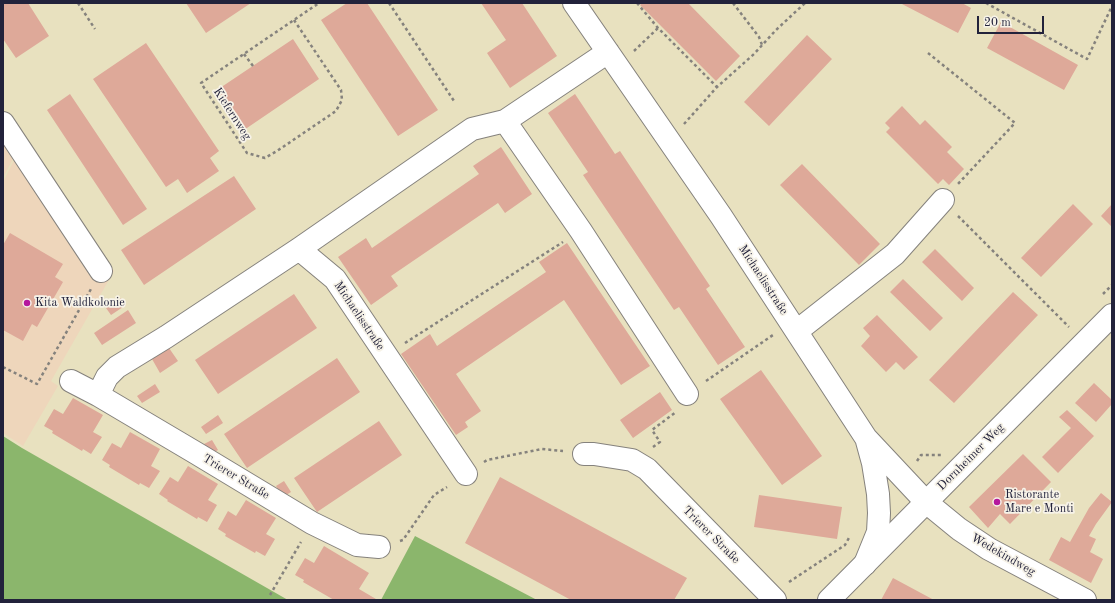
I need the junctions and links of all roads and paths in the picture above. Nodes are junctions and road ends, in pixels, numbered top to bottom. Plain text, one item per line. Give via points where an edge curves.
1 (78, 3) edge
2 (319, 3) edge
3 (389, 3) edge
4 (574, 3) edge
5 (637, 3) edge
6 (733, 3) edge
7 (805, 3) edge
8 (986, 3) edge
9 (992, 4) edge
10 (1112, 6) edge
11 (294, 20) junction
12 (658, 28) junction
13 (95, 29) dead end
14 (762, 46) junction
15 (928, 53) dead end
16 (244, 54) junction
17 (612, 59) junction
18 (253, 66) dead end
19 (717, 87) junction
20 (454, 101) dead end
21 (505, 121) junction
22 (3, 123) edge
23 (668, 140) junction
24 (942, 200) junction
25 (581, 231) junction
26 (299, 249) junction
27 (101, 271) joint
28 (1112, 315) edge
29 (794, 327) junction
30 (1085, 343) junction
31 (386, 355) junction
32 (3, 367) edge
33 (71, 382) dead end
34 (687, 394) junction
35 (98, 395) junction
36 (866, 438) junction
37 (660, 442) dead end
38 (584, 454) joint
39 (920, 455) dead end
40 (944, 455) dead end
41 (466, 474) junction
42 (926, 502) junction
43 (312, 523) junction
44 (853, 533) dead end
45 (379, 547) joint
46 (866, 564) junction
47 (270, 594) dead end
48 (774, 599) edge
49 (829, 600) edge
50 (1085, 600) edge

1 - 13 path
2 - 11 path, Kiefernweg
3 - 20 path
4 - 17 street, Michaelisstraße
5 - 12 path
6 - 14 path via 759,37
7 - 14 path
8 - 9 path
9 - 10 path via 1087,59
11 - 16 path, Kiefernweg
11 - 16 path, Kiefernweg via 341,90 342,100 336,111 265,158 247,153 201,83
12 - 17 path
12 - 19 path
14 - 19 path
15 - 24 path via 1015,123
16 - 18 path
17 - 21 street
17 - 23 street, Michaelisstraße
19 - 23 path
21 - 25 street
21 - 26 street via 472,130
22 - 27 street
23 - 29 street, Michaelisstraße
24 - 29 street via 895,254
24 - 30 path
25 - 31 path
25 - 34 street
26 - 31 street, Michaelisstraße via 335,279
26 - 35 street via 117,367 107,377
27 - 32 path via 37,384
28 - 30 street, Dornheimer Weg
29 - 34 path
29 - 36 street, Michaelisstraße
30 - 42 street, Dornheimer Weg
31 - 41 street, Michaelisstraße
33 - 35 street, Trierer Straße
34 - 37 path via 682,408 652,430
35 - 43 street, Trierer Straße
36 - 42 street, Michaelisstraße
36 - 46 street via 873,462 879,513 878,532
38 - 41 path via 542,448 487,460
38 - 48 street, Trierer Straße via 632,460 647,469
39 - 40 path
41 - 45 path via 434,495 403,540
42 - 46 street, Dornheimer Weg
42 - 50 street, Wedekindweg via 989,549
43 - 45 street, Trierer Straße via 357,545
43 - 47 path
44 - 48 path via 845,544 791,581
46 - 49 street, Dornheimer Weg

